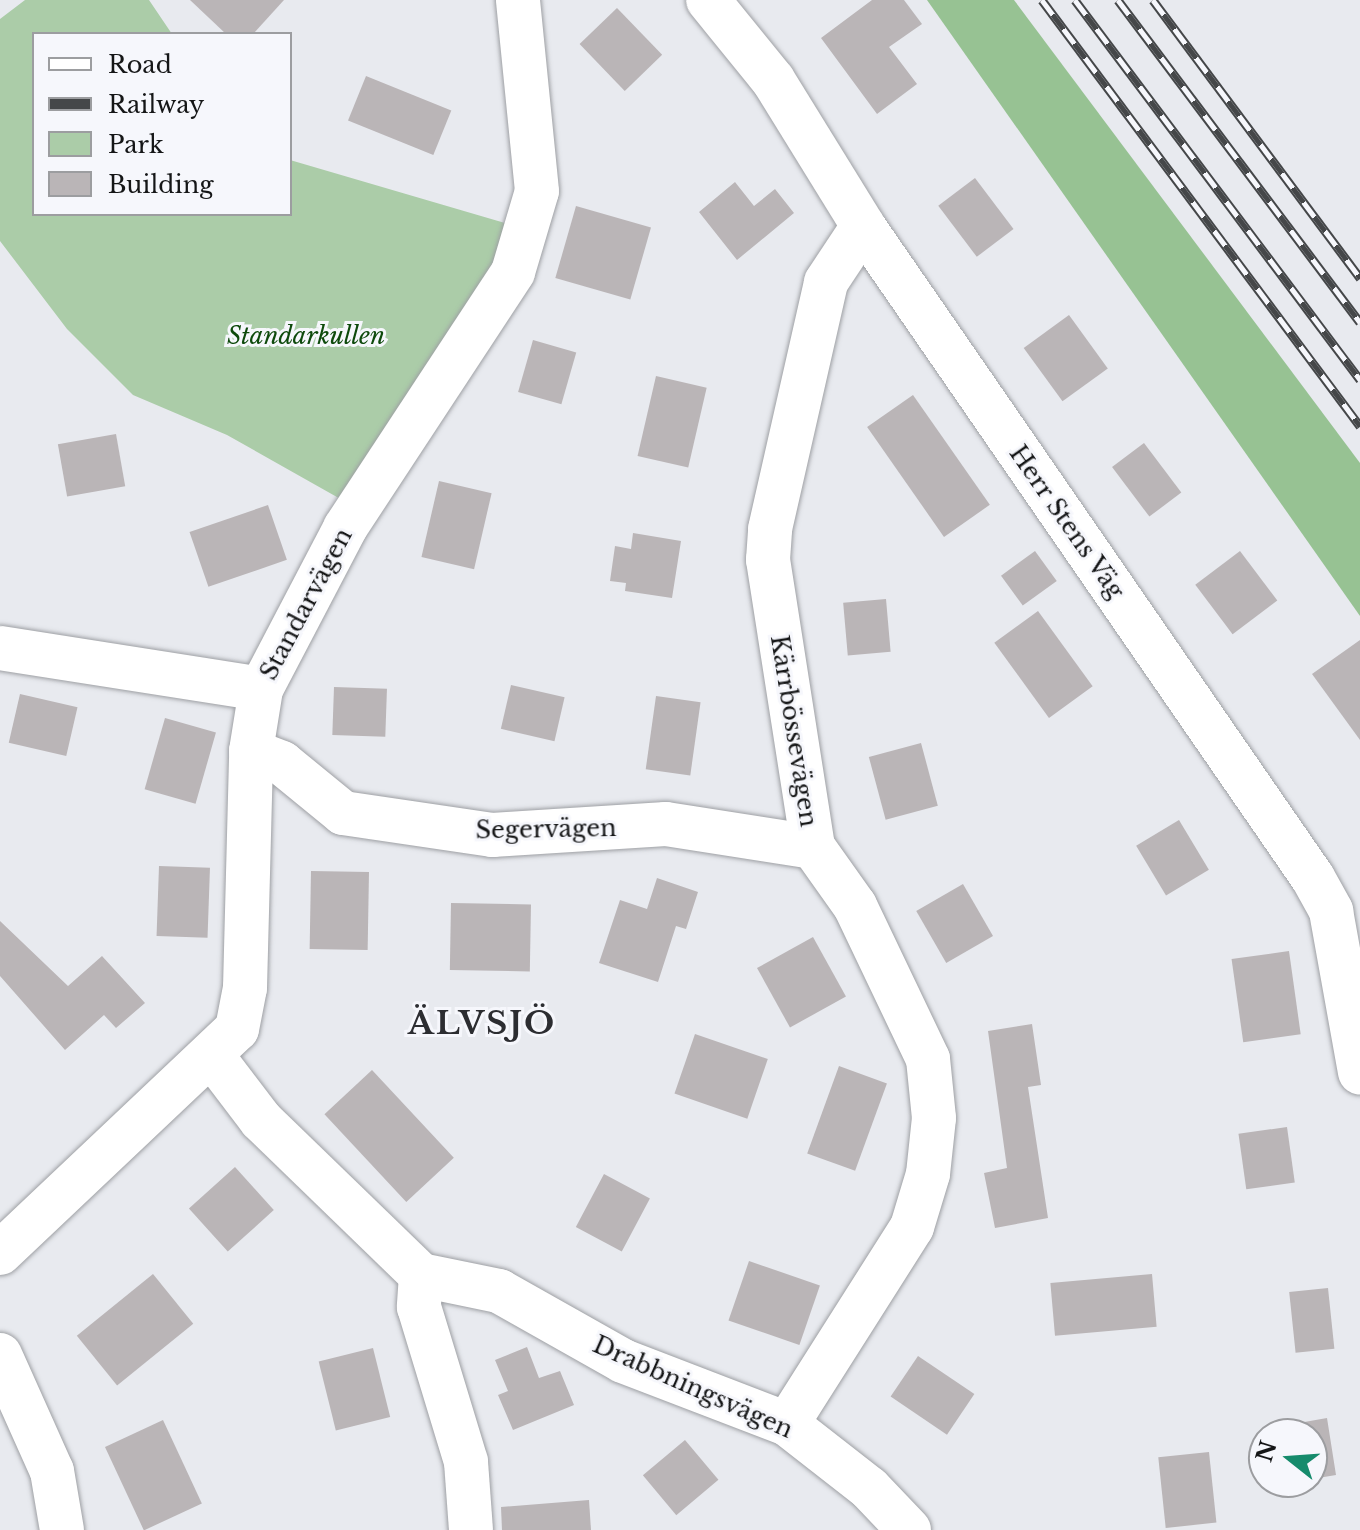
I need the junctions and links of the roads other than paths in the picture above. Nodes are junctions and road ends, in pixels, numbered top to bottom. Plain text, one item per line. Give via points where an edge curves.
1 (518, 0) edge
2 (708, 0) edge
3 (863, 226) junction
4 (0, 648) edge
5 (261, 689) junction
6 (251, 751) junction
7 (813, 847) junction
8 (213, 1057) junction
9 (1360, 1072) edge
10 (0, 1253) edge
11 (421, 1275) junction
12 (0, 1355) edge
13 (787, 1424) junction
14 (62, 1530) edge
15 (471, 1530) edge
16 (909, 1530) edge

1 - 5 street, Standarvägen via 537,191 513,272 345,528
2 - 3 street, Herr Stens Väg via 773,80
3 - 7 street, Kärrbössevägen via 826,282 770,529 783,680
3 - 9 street, Herr Stens Väg via 1313,878 1331,911
4 - 5 street
5 - 6 street, Standarvägen
6 - 7 street, Segervägen via 282,763 343,813 492,835 666,824
6 - 8 street, Standarvägen via 245,988 237,1029
7 - 13 street, Kärrbössevägen via 855,906 928,1059 934,1118 928,1174 912,1227
8 - 10 street, Standarvägen
8 - 11 street via 261,1120
11 - 13 street, Drabbningsvägen via 499,1291 623,1361
11 - 15 street via 419,1307 466,1462
12 - 14 street via 52,1471
13 - 16 street, Drabbningsvägen via 869,1488

